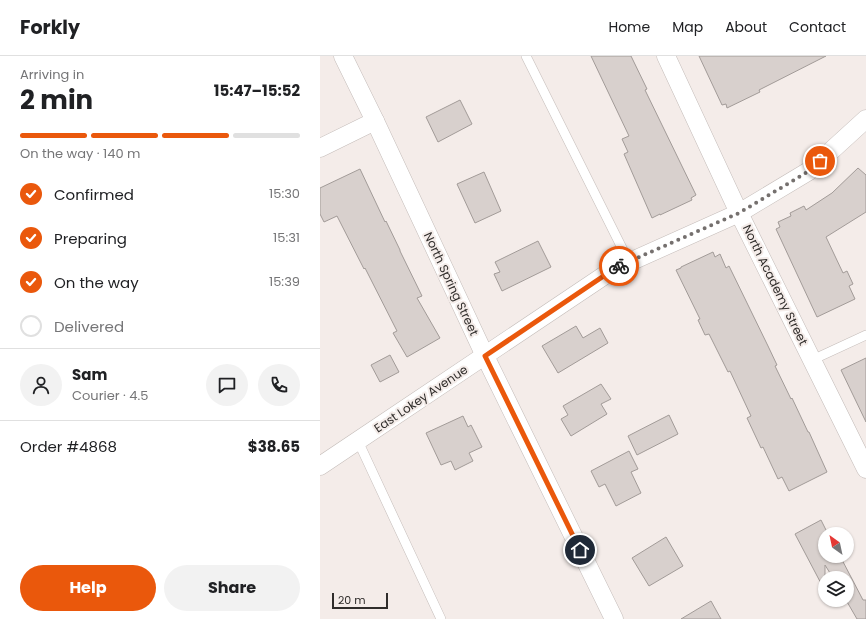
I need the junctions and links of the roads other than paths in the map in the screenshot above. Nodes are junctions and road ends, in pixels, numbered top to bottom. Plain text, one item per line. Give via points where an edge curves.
1 (343, 56) edge
2 (526, 56) edge
3 (666, 56) edge
4 (866, 119) edge
5 (375, 121) junction
6 (320, 148) edge
7 (739, 213) junction
8 (629, 262) junction
9 (866, 335) edge
10 (485, 356) junction
11 (812, 360) junction
12 (358, 441) junction
13 (320, 466) edge
14 (866, 469) edge
15 (441, 619) edge
16 (614, 619) edge

1 - 5 street, North Spring Street
2 - 8 lane
3 - 7 street, North Academy Street
4 - 7 street, East Lokey Avenue via 809,171
5 - 6 street
5 - 10 street, North Spring Street
7 - 8 street, East Lokey Avenue
7 - 11 street, North Academy Street
8 - 10 street, East Lokey Avenue via 614,269
9 - 11 lane
10 - 12 street, East Lokey Avenue
10 - 16 street, North Spring Street
11 - 14 street, North Academy Street
12 - 13 street, East Lokey Avenue
12 - 15 lane

